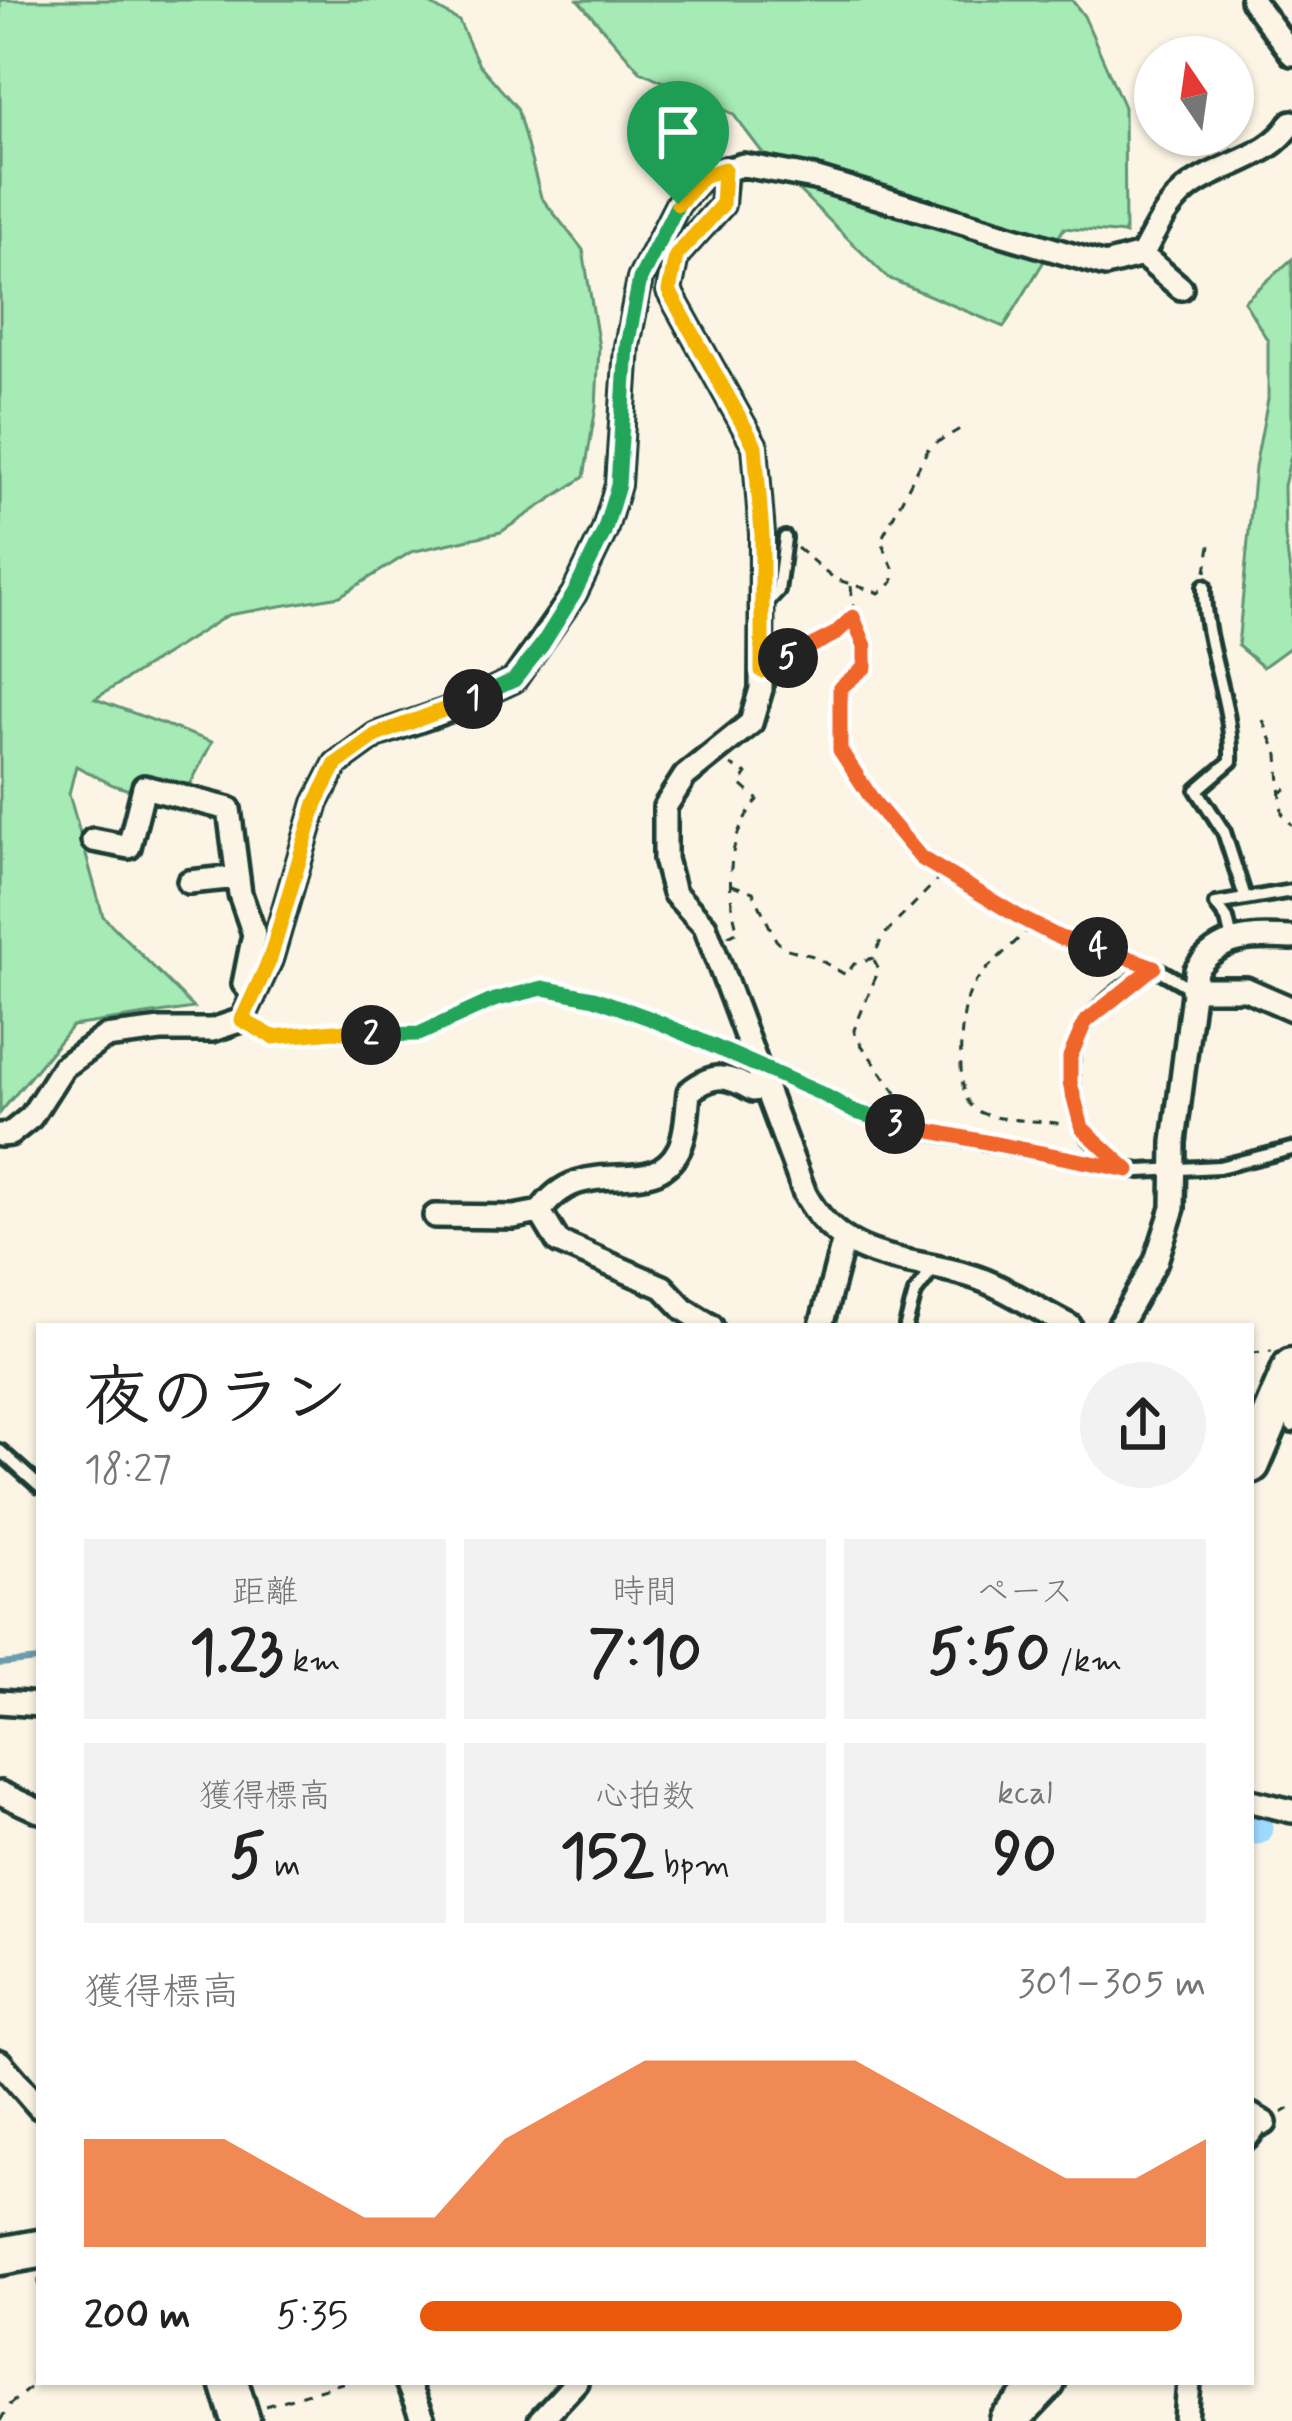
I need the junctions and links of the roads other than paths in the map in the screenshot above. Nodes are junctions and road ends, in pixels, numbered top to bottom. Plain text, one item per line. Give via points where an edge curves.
1 (1252, 0) edge
2 (1292, 54) edge
3 (1292, 122) edge
4 (724, 169) junction
5 (1142, 254) junction
6 (1181, 288) dead end
7 (785, 538) road end
8 (1204, 586) road end
9 (764, 606) junction
10 (93, 840) dead end
11 (238, 878) junction
12 (189, 882) dead end
13 (1292, 891) edge
14 (1245, 897) junction
15 (1292, 938) edge
16 (1232, 940) junction
17 (1192, 989) junction
18 (254, 995) junction
19 (1292, 1010) edge
20 (242, 1020) junction
21 (762, 1075) junction
22 (0, 1135) edge
23 (1292, 1149) edge
24 (1128, 1170) junction
25 (1174, 1170) junction
26 (540, 1212) junction
27 (436, 1216) dead end
28 (844, 1239) junction
29 (934, 1268) junction
30 (706, 1323) edge
31 (822, 1323) edge
32 (907, 1323) edge
33 (1064, 1323) edge
34 (1121, 1323) edge
35 (1290, 1371) edge
36 (1292, 1426) edge
37 (0, 1451) edge
38 (1254, 1457) edge
39 (36, 1483) edge
40 (0, 1702) edge
41 (36, 1705) edge
42 (0, 1793) edge
43 (1254, 1802) edge
44 (36, 1810) edge
45 (1292, 1811) edge
46 (0, 2062) edge
47 (36, 2104) edge
48 (36, 2250) edge
49 (0, 2256) edge
50 (408, 2385) edge
51 (573, 2385) edge
52 (1043, 2385) edge
53 (1189, 2385) edge
54 (423, 2421) edge
55 (540, 2421) edge
56 (1009, 2421) edge
57 (1186, 2421) edge

1 - 2 street
3 - 5 street via 1258,151 1190,187
4 - 5 street via 814,178 1105,265
4 - 9 street via 722,205 676,256 669,291 755,446
4 - 18 street via 703,176 678,204 640,279 618,485 574,594 514,680 376,735 336,764
5 - 6 street
7 - 9 lane via 778,590
8 - 14 lane via 1231,760 1197,790 1224,832
9 - 21 street via 751,723 686,776 665,807 674,893 705,926
10 - 11 street via 129,847 144,787 229,809
11 - 12 street
11 - 18 street via 254,934 244,984
13 - 14 lane
14 - 16 lane via 1216,904
15 - 16 street
16 - 17 street via 1208,951
17 - 19 street via 1246,989
17 - 24 lane via 1154,967 1077,1035 1070,1083 1082,1128
17 - 25 street
18 - 20 street
20 - 21 lane via 273,1037 419,1034 543,988 594,998
20 - 22 street via 212,1030 105,1037 63,1067 31,1117
21 - 24 lane via 882,1121
21 - 26 street via 753,1090 729,1076 707,1078 689,1092 681,1146 667,1169 577,1182 554,1192
21 - 28 street via 805,1194
23 - 25 lane
24 - 25 lane
25 - 34 street via 1173,1208 1156,1261
26 - 27 street
26 - 30 street via 558,1242 663,1287
28 - 29 street
28 - 31 street
29 - 32 lane
29 - 33 street via 972,1276
35 - 36 lane
35 - 38 main road
37 - 39 lane
40 - 41 street
42 - 44 street
43 - 45 street
46 - 47 street
48 - 49 main road
50 - 54 street
51 - 55 street
52 - 56 main road
53 - 57 street

